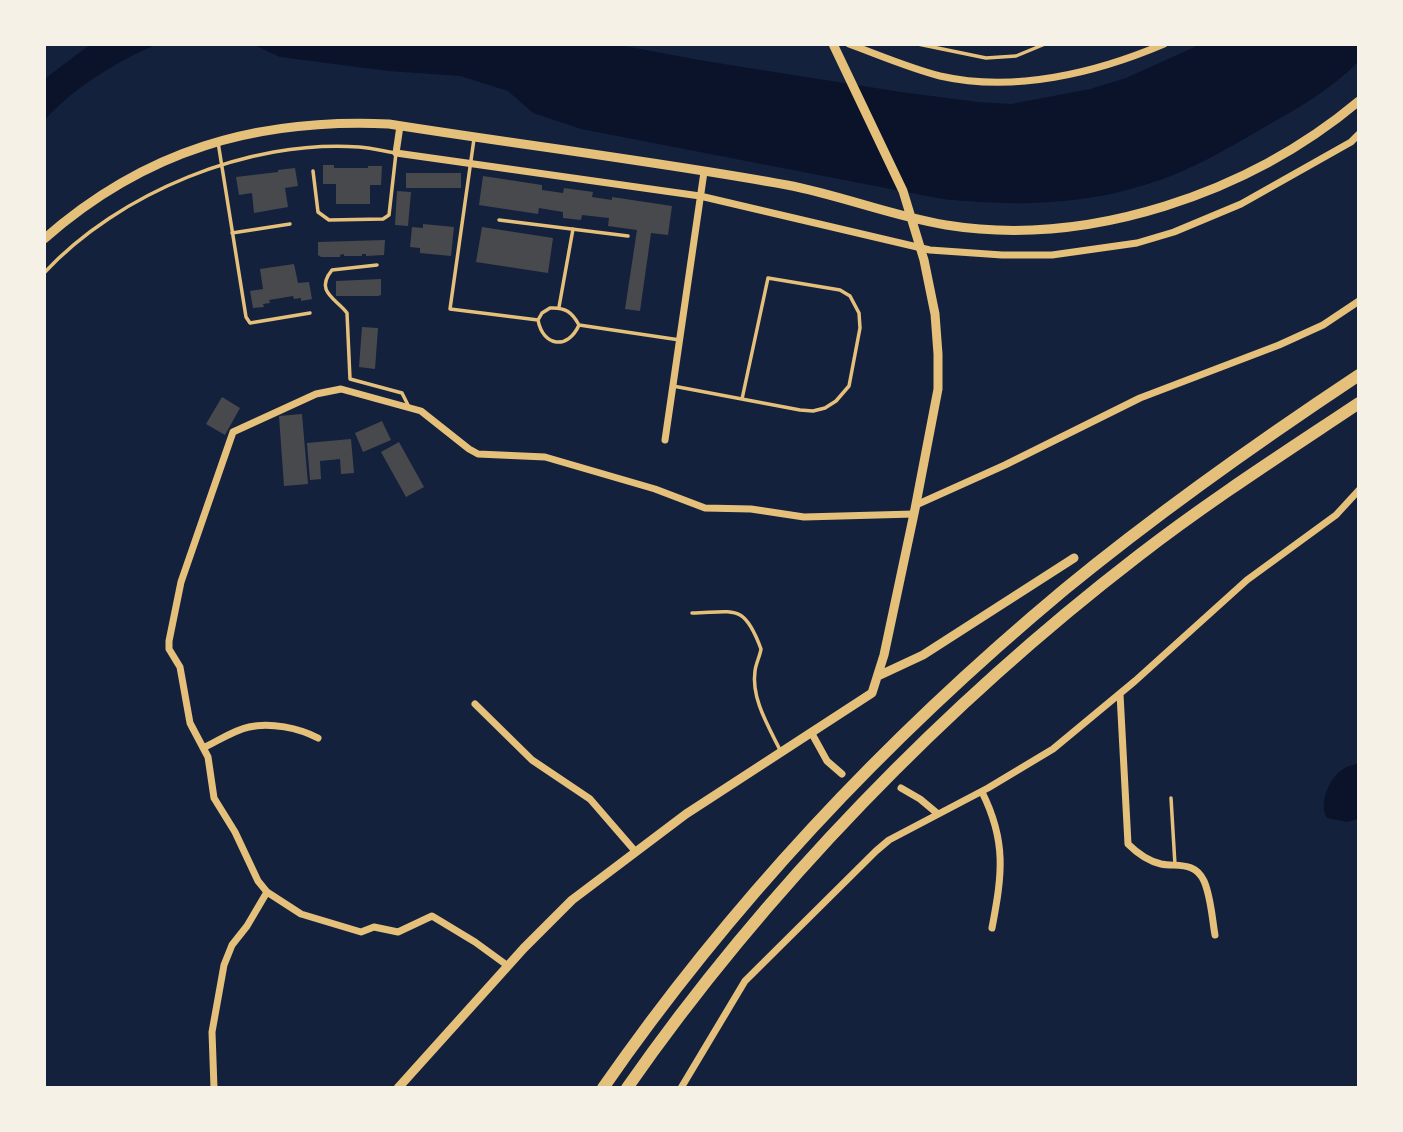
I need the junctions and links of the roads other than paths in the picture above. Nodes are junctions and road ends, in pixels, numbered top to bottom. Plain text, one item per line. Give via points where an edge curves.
1 (833, 44) edge
2 (849, 44) edge
3 (918, 44) edge
4 (1045, 44) edge
5 (1164, 44) edge
6 (1359, 101) edge
7 (400, 126) junction
8 (1359, 134) edge
9 (474, 137) junction
10 (217, 140) junction
11 (396, 153) junction
12 (470, 163) junction
13 (221, 164) junction
14 (313, 171) dead end
15 (704, 172) junction
16 (700, 196) junction
17 (911, 219) junction
18 (499, 220) dead end
19 (290, 224) dead end
20 (573, 229) junction
21 (232, 233) junction
22 (628, 236) dead end
23 (44, 239) edge
24 (920, 248) junction
25 (377, 265) dead end
26 (44, 273) edge
27 (1359, 301) edge
28 (559, 307) junction
29 (310, 313) dead end
30 (538, 320) junction
31 (579, 325) junction
32 (680, 340) junction
33 (1359, 375) edge
34 (673, 386) junction
35 (743, 399) junction
36 (1359, 403) edge
37 (409, 407) junction
38 (665, 440) dead end
39 (1359, 490) edge
40 (915, 510) junction
41 (1074, 558) dead end
42 (692, 613) dead end
43 (877, 676) junction
44 (1120, 694) junction
45 (475, 704) dead end
46 (811, 732) junction
47 (318, 738) dead end
48 (203, 748) junction
49 (781, 752) junction
50 (842, 774) dead end
51 (901, 789) dead end
52 (982, 792) junction
53 (1171, 798) dead end
54 (938, 814) junction
55 (635, 851) junction
56 (1175, 864) junction
57 (267, 892) junction
58 (992, 928) dead end
59 (1215, 935) dead end
60 (508, 967) junction
61 (214, 1088) edge
62 (398, 1088) edge
63 (603, 1088) edge
64 (627, 1088) edge
65 (681, 1088) edge

1 - 17 street via 903,191
2 - 5 street via 941,76 994,81 1075,73
3 - 4 lane via 986,58 1016,56
6 - 17 street via 1272,159 1203,192 1148,211 1033,231 974,229
7 - 9 street
7 - 10 street via 313,124
7 - 11 street
8 - 24 street via 1241,204 1137,243 1052,255
9 - 12 lane
9 - 15 street
10 - 13 lane
10 - 23 street via 122,182
11 - 12 street
11 - 13 lane via 359,147 315,148
11 - 14 lane via 389,215 383,219 329,220 318,212
12 - 16 street
12 - 30 lane via 450,309
13 - 21 lane
13 - 26 lane via 118,213
15 - 16 street
15 - 17 street via 789,186
16 - 24 street
16 - 32 street
17 - 24 street
18 - 20 lane
19 - 21 lane
20 - 22 lane
20 - 28 lane
21 - 29 lane via 250,323
24 - 40 street via 935,314 938,389
25 - 37 lane via 332,270 327,291 347,313 350,379 402,393
27 - 40 street via 1323,325 1140,398
28 - 30 lane via 550,308
28 - 31 lane via 568,310
30 - 31 lane via 546,339 556,342 575,335
31 - 32 lane
32 - 34 street
33 - 63 highway via 1225,466 1123,543 957,685 862,778 751,899
34 - 35 lane
34 - 38 street
35 - 35 lane via 813,411 836,401 849,386 860,328 859,313 850,296 840,290 768,278
36 - 64 highway via 1206,505 1136,558 971,699 874,792 766,911
37 - 40 street via 425,413 478,454 545,457 705,508 804,517
37 - 48 street via 341,389 316,394 233,432 181,582 169,641 180,667 190,723
39 - 44 street via 1336,515 1247,580
40 - 43 street
41 - 43 street via 923,655
42 - 49 lane via 735,612 745,617 761,649 754,679 761,711
43 - 46 street via 872,693
44 - 52 street via 1053,749
44 - 56 street via 1126,841 1146,858
45 - 55 street via 532,760 590,799
46 - 49 street
46 - 50 street via 827,761
47 - 48 street via 304,731 257,726
48 - 57 street via 214,798
49 - 55 street
51 - 54 street
52 - 54 street
52 - 58 street via 1002,864
53 - 56 lane
54 - 65 street via 876,851 753,972
55 - 60 street via 572,900
56 - 59 street via 1189,866 1205,883
57 - 60 street via 302,914 361,932 374,927 398,933 432,916
57 - 61 street via 224,965 212,1032
60 - 62 street

